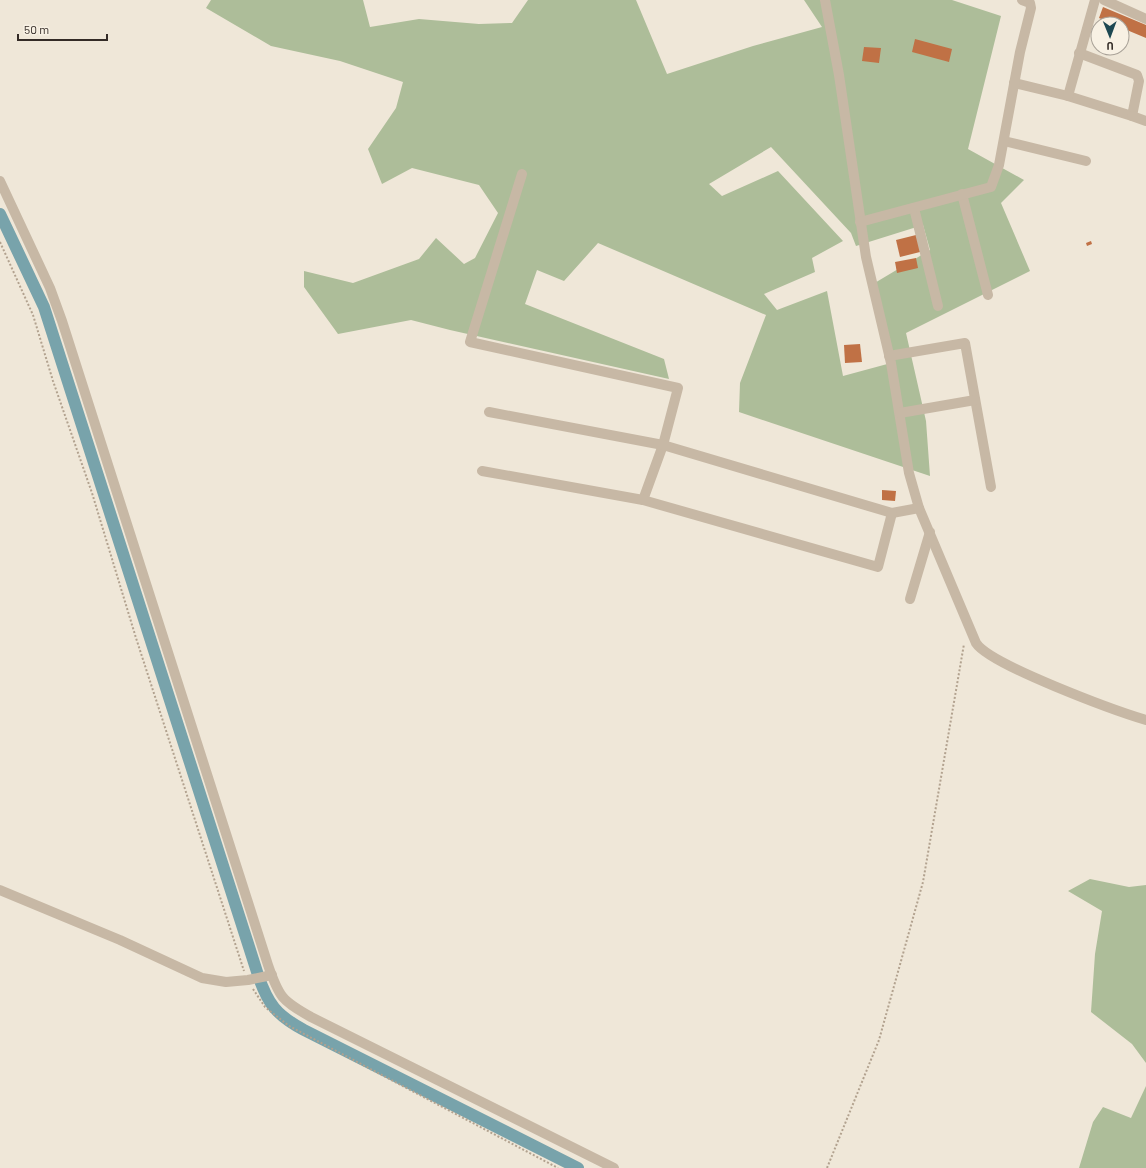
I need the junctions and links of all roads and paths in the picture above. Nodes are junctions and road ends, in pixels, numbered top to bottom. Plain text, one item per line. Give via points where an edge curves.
1 (825, 0) edge
2 (1022, 0) edge
3 (1095, 0) edge
4 (1104, 0) edge
5 (1146, 19) edge
6 (1079, 53) junction
7 (1014, 83) junction
8 (1068, 96) junction
9 (1132, 116) junction
10 (1146, 121) edge
11 (1004, 141) junction
12 (1086, 161) dead end
13 (522, 174) dead end
14 (0, 181) edge
15 (962, 194) junction
16 (914, 208) junction
17 (860, 222) junction
18 (0, 242) edge
19 (988, 295) dead end
20 (938, 306) dead end
21 (889, 356) junction
22 (975, 400) junction
23 (490, 412) dead end
24 (900, 413) junction
25 (663, 445) junction
26 (482, 471) dead end
27 (991, 487) dead end
28 (643, 500) junction
29 (920, 508) junction
30 (892, 513) junction
31 (930, 532) junction
32 (910, 599) dead end
33 (968, 621) junction
34 (1146, 720) edge
35 (0, 890) edge
36 (268, 976) junction
37 (249, 980) junction
38 (558, 1168) edge
39 (614, 1168) edge
40 (827, 1168) edge

1 - 17 street
2 - 7 street via 1030,3 1031,8
3 - 6 street
4 - 5 street
6 - 8 street
6 - 9 street via 1137,75 1139,81
7 - 8 street
7 - 11 street
8 - 9 street
9 - 10 street
11 - 12 street
11 - 15 street via 991,186
13 - 25 street via 470,342 678,388
14 - 36 street via 50,288 62,321
15 - 16 street
15 - 19 street
16 - 17 street
16 - 20 street
17 - 21 street
18 - 37 path via 33,315
21 - 22 street via 965,343
21 - 24 street
22 - 24 street
22 - 27 street
23 - 25 street
24 - 29 street via 908,465
25 - 28 street
25 - 30 street
26 - 28 street
28 - 30 street via 878,567
29 - 30 street
29 - 31 street
31 - 32 street
31 - 33 street
33 - 34 street via 976,643 986,653 1109,708
33 - 40 path via 923,882 878,1040
35 - 37 street via 120,940 202,978 222,982
36 - 37 street
36 - 39 street via 281,997 296,1008
37 - 38 path via 265,1007 289,1026

